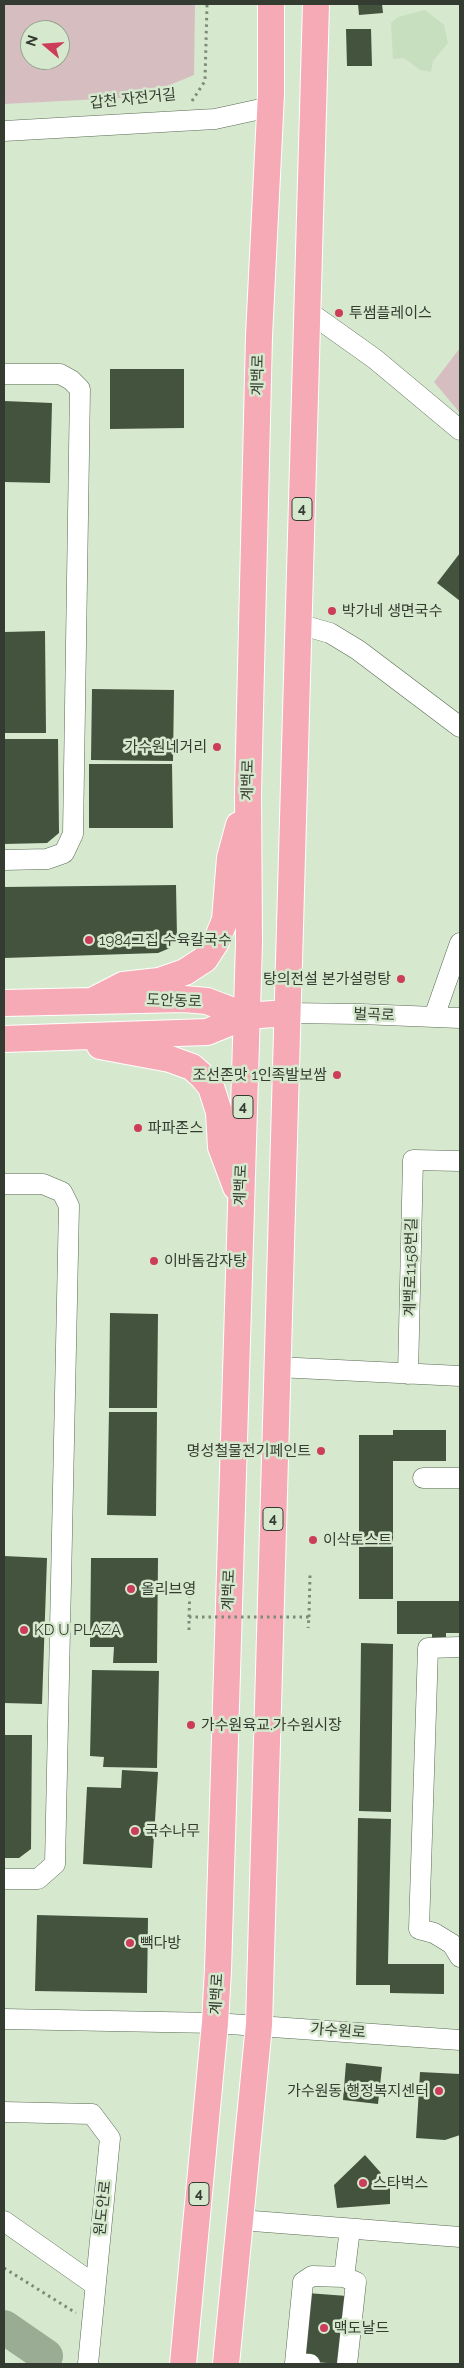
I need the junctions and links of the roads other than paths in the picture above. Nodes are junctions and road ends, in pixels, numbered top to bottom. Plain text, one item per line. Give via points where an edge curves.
1 (271, 4) edge
2 (316, 4) edge
3 (270, 107) junction
4 (4, 131) edge
5 (308, 312) junction
6 (4, 374) edge
7 (460, 430) edge
8 (298, 624) junction
9 (460, 727) edge
10 (248, 793) junction
11 (4, 860) edge
12 (460, 943) edge
13 (92, 1001) junction
14 (4, 1003) edge
15 (288, 1013) junction
16 (246, 1016) junction
17 (434, 1017) junction
18 (460, 1018) edge
19 (56, 1037) junction
20 (4, 1039) edge
21 (460, 1162) edge
22 (4, 1184) edge
23 (240, 1198) junction
24 (277, 1367) junction
25 (408, 1374) junction
26 (460, 1376) edge
27 (423, 1478) dead end
28 (460, 1478) edge
29 (460, 1648) edge
30 (4, 1879) edge
31 (460, 1958) edge
32 (4, 2020) edge
33 (215, 2023) junction
34 (259, 2025) junction
35 (460, 2040) edge
36 (4, 2112) edge
37 (240, 2220) junction
38 (4, 2221) edge
39 (350, 2229) junction
40 (460, 2237) edge
41 (344, 2277) junction
42 (95, 2285) junction
43 (88, 2364) edge
44 (183, 2364) edge
45 (226, 2364) edge
46 (310, 2364) edge
47 (348, 2364) edge

1 - 3 main road, 계백로 / 4
2 - 5 main road, 4
3 - 4 street via 215,120
3 - 10 main road, 계백로 / 4 via 259,336
5 - 7 street via 375,359
5 - 8 main road, 4
6 - 11 street via 60,374 80,389 73,834 64,853 47,859
8 - 9 street via 330,633 358,650
8 - 15 main road, 4
10 - 13 main road via 230,858 225,920 205,959 185,972 159,981 123,985
10 - 16 main road, 계백로 / 4
12 - 17 street
13 - 14 main road, 도안동로
13 - 16 main road, 도안동로 via 207,1001
15 - 16 main road
15 - 17 street, 벌곡로
15 - 24 main road, 4
16 - 19 main road, 도안동로 via 207,1032
16 - 23 main road, 계백로 / 4
17 - 18 street, 벌곡로
19 - 20 main road, 도안동로
19 - 23 main road via 170,1059 197,1071 211,1087 219,1112 221,1147
21 - 25 street, 계백로1158번길 via 413,1160
22 - 30 street via 43,1184 62,1192 69,1206 55,1864 38,1879
23 - 33 main road, 계백로 / 4
24 - 25 street
24 - 34 main road, 4
25 - 26 street
27 - 28 street
29 - 31 street via 428,1648 419,1929 434,1933 452,1944
32 - 33 street
33 - 34 street, 가수원로
33 - 44 main road, 계백로 / 4
34 - 35 street, 가수원로
34 - 37 main road, 4
36 - 42 street, 원도안로 via 92,2114 110,2138
37 - 39 street
37 - 45 main road, 4
38 - 42 street
39 - 40 street
39 - 41 street
41 - 46 street via 312,2276 302,2282 294,2363
41 - 47 street via 356,2282
42 - 43 street

